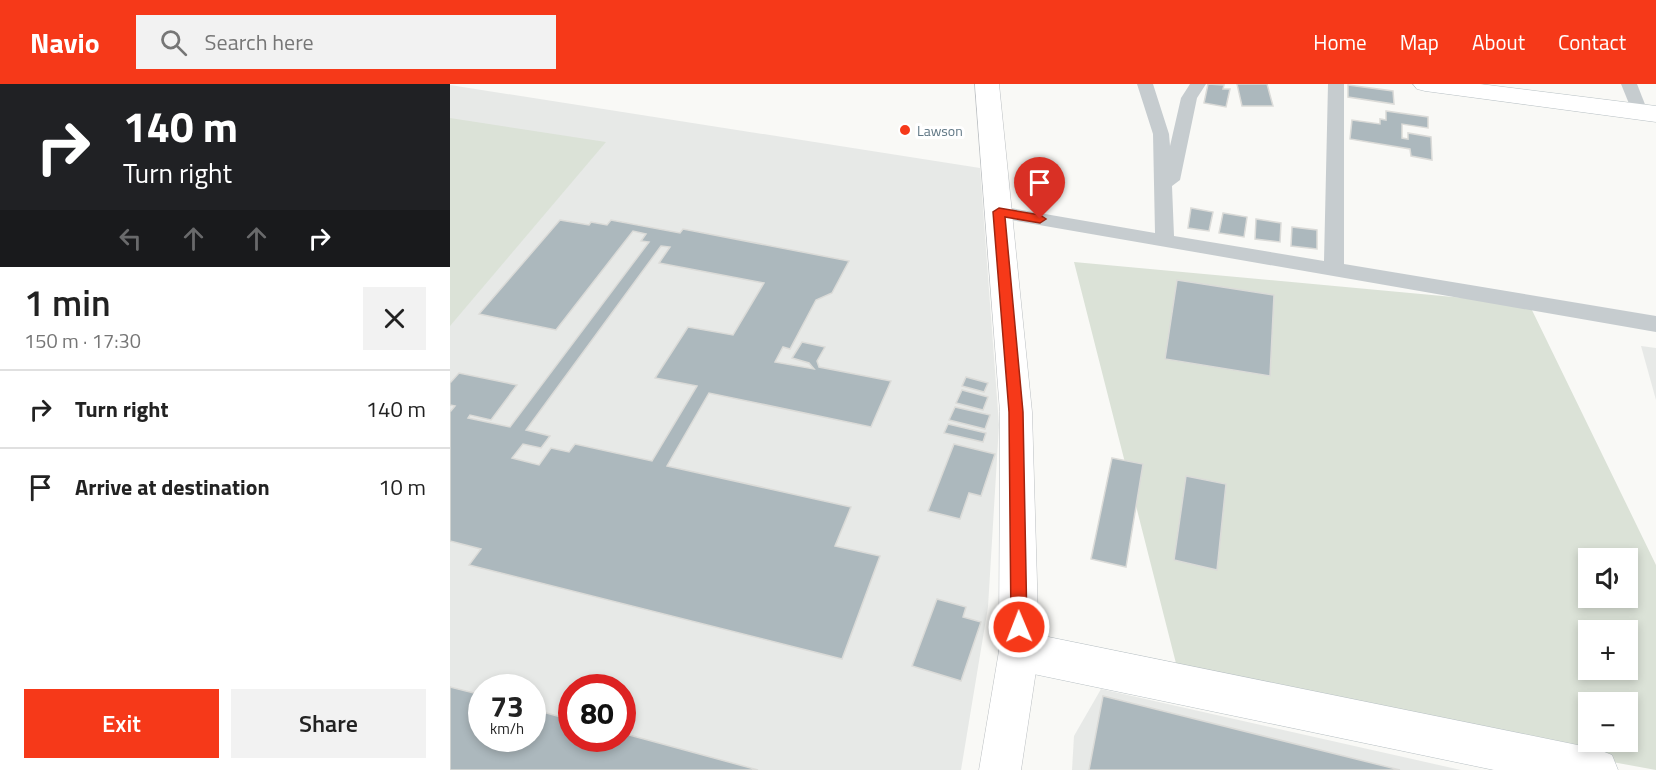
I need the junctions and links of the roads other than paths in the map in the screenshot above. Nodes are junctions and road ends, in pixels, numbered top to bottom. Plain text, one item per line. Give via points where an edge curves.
1 (987, 84) edge
2 (1145, 84) edge
3 (1198, 84) edge
4 (1336, 84) edge
5 (1425, 84) edge
6 (1629, 84) edge
7 (1648, 113) edge
8 (1164, 210) junction
9 (999, 212) junction
10 (1166, 241) junction
11 (1334, 270) junction
12 (1656, 324) edge
13 (1019, 651) junction
14 (1000, 770) edge
15 (1597, 770) edge

1 - 9 main road
2 - 8 street via 1161,134
3 - 8 street via 1189,98
4 - 11 street
5 - 7 main road
6 - 7 street
8 - 10 street
9 - 10 street
9 - 13 main road via 1016,412
10 - 11 street
11 - 12 street
13 - 14 main road
13 - 15 main road

